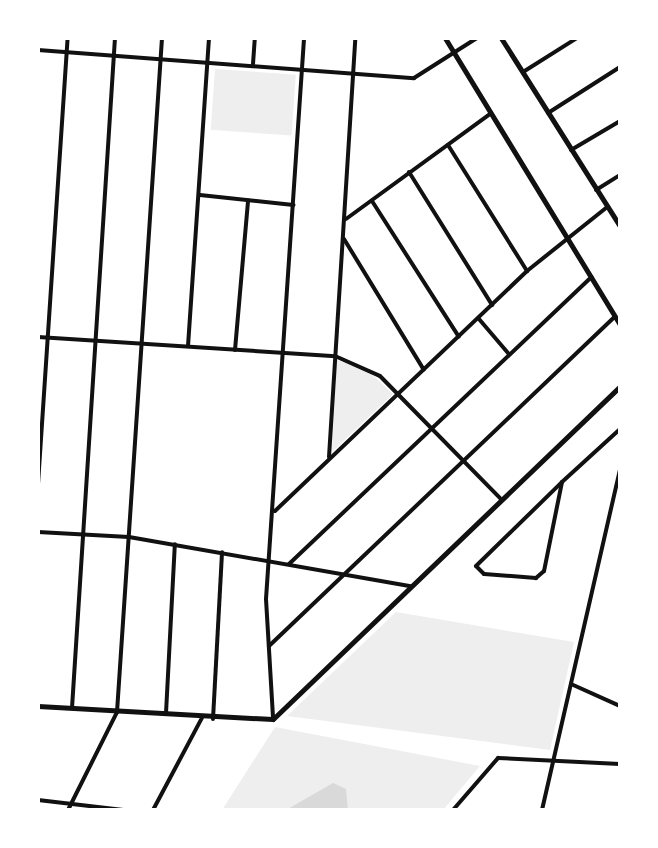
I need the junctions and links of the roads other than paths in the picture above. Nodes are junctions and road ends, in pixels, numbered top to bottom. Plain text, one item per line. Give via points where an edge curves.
1 (68, 38) edge
2 (115, 38) edge
3 (162, 38) edge
4 (209, 38) edge
5 (255, 38) edge
6 (304, 38) edge
7 (355, 38) edge
8 (445, 38) edge
9 (477, 38) edge
10 (501, 38) edge
11 (577, 38) edge
12 (38, 50) edge
13 (67, 52) junction
14 (454, 54) junction
15 (114, 55) junction
16 (161, 58) junction
17 (208, 61) junction
18 (253, 64) junction
19 (620, 67) edge
20 (302, 68) junction
21 (523, 72) junction
22 (353, 73) junction
23 (548, 113) junction
24 (490, 114) junction
25 (620, 121) edge
26 (448, 145) junction
27 (571, 150) junction
28 (409, 172) junction
29 (620, 175) edge
30 (596, 190) junction
31 (199, 195) junction
32 (248, 201) junction
33 (371, 201) junction
34 (293, 205) junction
35 (606, 208) junction
36 (346, 219) junction
37 (620, 226) edge
38 (565, 236) junction
39 (344, 239) junction
40 (527, 271) junction
41 (591, 277) junction
42 (492, 305) junction
43 (615, 317) junction
44 (479, 319) junction
45 (620, 325) edge
46 (38, 337) edge
47 (459, 337) junction
48 (49, 338) junction
49 (95, 342) junction
50 (142, 345) junction
51 (188, 346) junction
52 (235, 350) junction
53 (283, 351) junction
54 (508, 353) junction
55 (335, 356) junction
56 (424, 370) junction
57 (620, 386) edge
58 (399, 394) junction
59 (430, 427) junction
60 (620, 429) edge
61 (329, 460) junction
62 (464, 460) junction
63 (620, 469) edge
64 (562, 482) junction
65 (618, 483) edge
66 (38, 484) edge
67 (500, 498) junction
68 (274, 512) junction
69 (38, 532) edge
70 (82, 535) junction
71 (129, 537) junction
72 (175, 544) junction
73 (222, 552) junction
74 (269, 561) junction
75 (289, 564) junction
76 (346, 573) junction
77 (411, 586) junction
78 (268, 647) junction
79 (571, 684) junction
80 (38, 706) edge
81 (620, 706) edge
82 (72, 708) junction
83 (117, 712) junction
84 (165, 715) junction
85 (202, 718) junction
86 (213, 719) junction
87 (273, 719) junction
88 (559, 758) junction
89 (620, 764) edge
90 (38, 800) edge
91 (69, 807) edge
92 (123, 810) edge
93 (153, 810) edge
94 (453, 810) edge
95 (542, 810) edge

1 - 13 street
2 - 15 street
3 - 16 street
4 - 17 street
5 - 18 street
6 - 20 street
7 - 22 street
8 - 14 street
9 - 14 street
10 - 21 street
11 - 21 street
12 - 13 street
13 - 15 street
13 - 48 street
14 - 22 street via 414,78
14 - 24 street
15 - 16 street
15 - 49 street
16 - 17 street
16 - 50 street
17 - 18 street
17 - 31 street
18 - 20 street
19 - 23 street
20 - 22 street
20 - 34 street
21 - 23 street
22 - 36 street
23 - 27 street
24 - 26 street
24 - 38 street
25 - 27 street
26 - 28 street
26 - 40 street
27 - 30 street
28 - 33 street
28 - 42 street
29 - 30 street
30 - 35 street
31 - 32 street
31 - 51 street
32 - 34 street
32 - 52 street
33 - 36 street
33 - 47 street
34 - 53 street
35 - 37 street
35 - 38 street
36 - 39 street
38 - 40 street
38 - 41 street
39 - 55 street
39 - 56 street
40 - 42 street
41 - 43 street
41 - 54 street
42 - 44 street
43 - 45 street
43 - 62 street
44 - 47 street
44 - 54 street
46 - 48 street
47 - 56 street
48 - 49 street
48 - 66 street
49 - 50 street
49 - 70 street
50 - 51 street
50 - 71 street
51 - 52 street
52 - 53 street
53 - 55 street
53 - 68 street
54 - 59 street
55 - 58 street via 369,369
55 - 61 street
56 - 58 street
57 - 67 street
58 - 59 street
58 - 61 street
59 - 62 street
59 - 75 street
60 - 64 street
61 - 68 street
62 - 67 street
62 - 76 street
63 - 65 street
64 - 64 street via 476,566 484,574 536,578 544,571
65 - 79 street
67 - 77 street
68 - 74 street
69 - 70 street
70 - 71 street
70 - 82 street
71 - 72 street
71 - 83 street
72 - 73 street
72 - 84 street
73 - 74 street
73 - 86 street
74 - 75 street
74 - 78 street
75 - 76 street
76 - 77 street
76 - 78 street
77 - 87 street
78 - 87 street
79 - 81 street
79 - 88 street
80 - 82 street
82 - 83 street
83 - 84 street
83 - 91 street
84 - 85 street
85 - 86 street
85 - 93 street
86 - 87 street
88 - 89 street
88 - 94 street via 498,758
88 - 95 street
90 - 91 street
91 - 92 street

